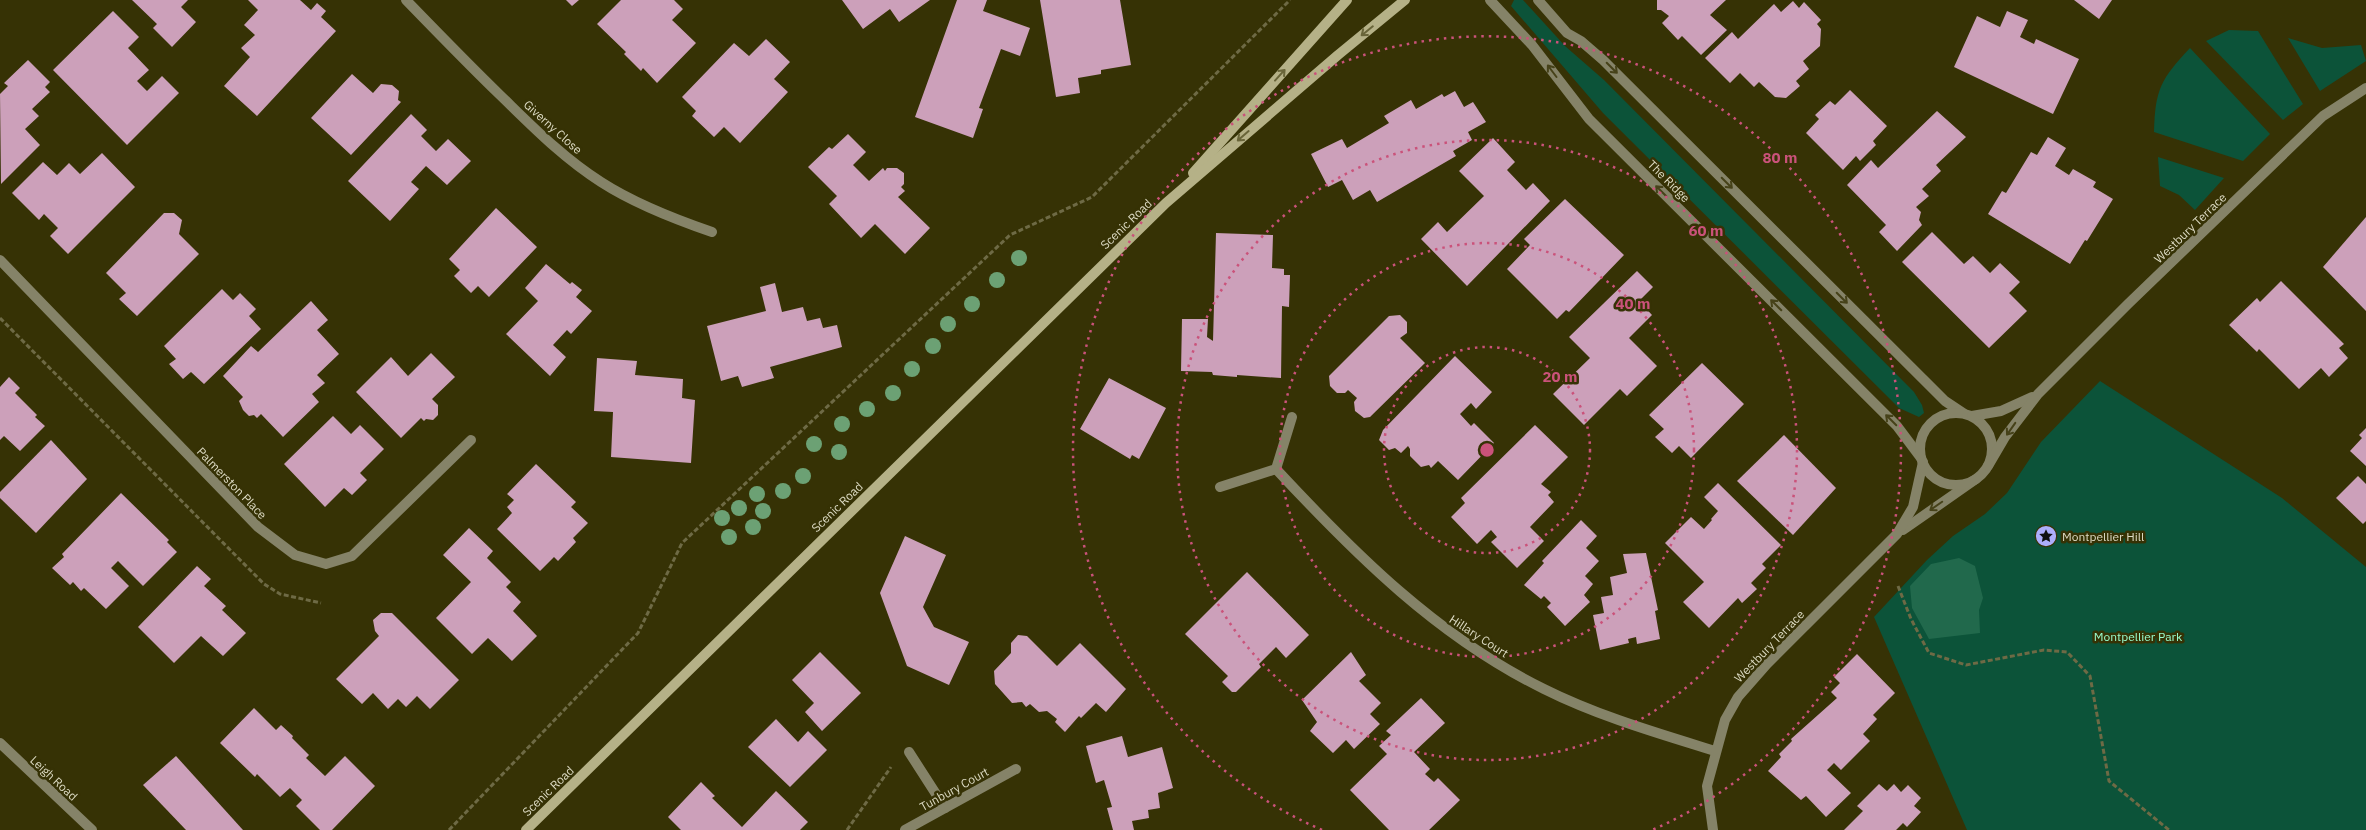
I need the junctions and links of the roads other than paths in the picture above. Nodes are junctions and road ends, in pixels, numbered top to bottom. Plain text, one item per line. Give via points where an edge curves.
1 (406, 0) edge
2 (1347, 0) edge
3 (1405, 0) edge
4 (1490, 0) edge
5 (1538, 0) edge
6 (2366, 88) edge
7 (1166, 203) junction
8 (712, 232) dead end
9 (0, 260) edge
10 (2038, 394) junction
11 (1968, 415) junction
12 (1292, 417) dead end
13 (471, 440) dead end
14 (1922, 460) junction
15 (1988, 466) junction
16 (1276, 469) junction
17 (1976, 479) junction
18 (1220, 487) dead end
19 (1897, 534) junction
20 (0, 743) edge
21 (1715, 751) junction
22 (909, 752) road end
23 (1016, 769) dead end
24 (945, 808) junction
25 (92, 830) edge
26 (526, 830) edge
27 (905, 830) edge
28 (1714, 830) edge

1 - 8 street, Giverny Close via 572,162 629,197
7 -> 2 main road, Scenic Road
3 -> 7 main road, Scenic Road
14 -> 4 street, The Ridge via 1896,426 1589,119 1532,45
5 -> 11 street via 1567,33 1604,60 1945,401
6 - 10 street, Westbury Terrace via 2323,116
7 - 26 main road, Scenic Road
9 - 13 street, Palmerston Place via 258,527 295,555 326,564 352,556
10 - 11 street, Westbury Terrace via 2001,411
10 -> 15 street, Westbury Terrace via 2005,437
11 - 14 street, Westbury Terrace via 1948,414 1933,421 1923,434
11 - 15 street via 1984,426 1992,441
12 - 16 street
14 - 17 street via 1929,473 1943,483 1960,485
14 - 19 street, Westbury Terrace via 1913,507
15 - 17 street, Westbury Terrace
16 - 18 street
16 - 21 street, Hillary Court via 1346,543 1424,612 1480,653 1545,690 1608,716
17 -> 19 street, Westbury Terrace
19 - 21 street, Westbury Terrace via 1738,696 1725,720
20 - 25 street, Leigh Road
21 - 28 street, Westbury Terrace via 1707,786
22 - 24 street
23 - 24 street, Tunbury Court
24 - 27 street, Tunbury Court

